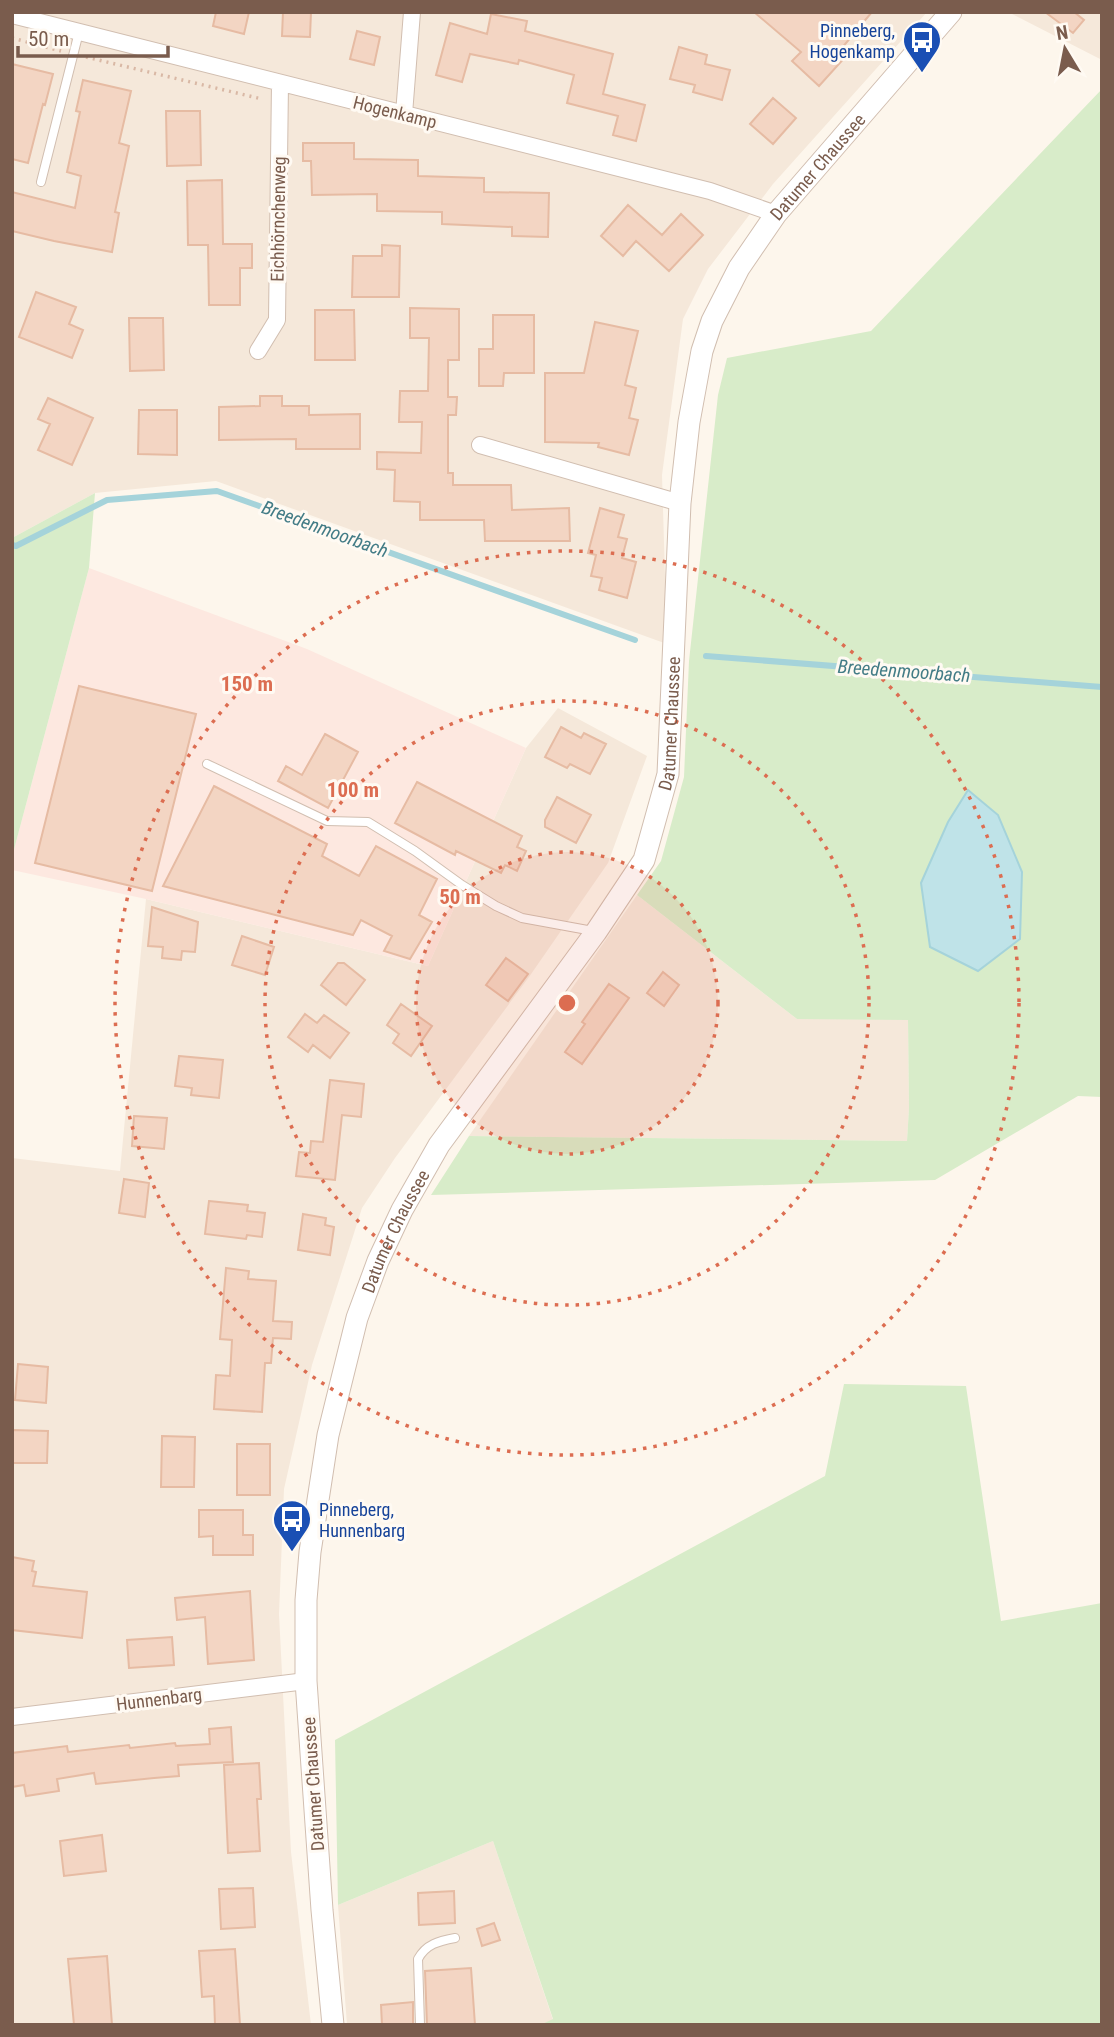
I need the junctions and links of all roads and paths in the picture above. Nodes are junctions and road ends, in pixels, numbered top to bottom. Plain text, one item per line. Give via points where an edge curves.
1 (412, 12) edge
2 (951, 12) edge
3 (12, 15) edge
4 (79, 32) junction
5 (280, 83) junction
6 (404, 114) junction
7 (41, 182) dead end
8 (776, 214) junction
9 (258, 351) dead end
10 (480, 445) dead end
11 (680, 503) junction
12 (207, 764) dead end
13 (596, 932) junction
14 (306, 1681) junction
15 (12, 1717) edge
16 (455, 1938) dead end
17 (333, 2025) edge
18 (420, 2025) edge

1 - 6 street
2 - 8 street, Datumer Chaussee
3 - 4 street, Hogenkamp
4 - 5 street, Hogenkamp
4 - 7 lane
5 - 6 street, Hogenkamp
5 - 9 street, Eichhörnchenweg via 277,320
6 - 8 street, Hogenkamp via 710,191
8 - 11 street, Datumer Chaussee via 739,268 702,351
10 - 11 street
11 - 13 street, Datumer Chaussee via 667,774 644,860
12 - 13 lane via 327,821 368,822 462,885 522,918
13 - 14 street, Datumer Chaussee via 439,1145 378,1261 357,1318 328,1434 310,1552
14 - 15 street, Hunnenbarg
14 - 17 street, Datumer Chaussee
16 - 18 lane via 434,1942 418,1959

